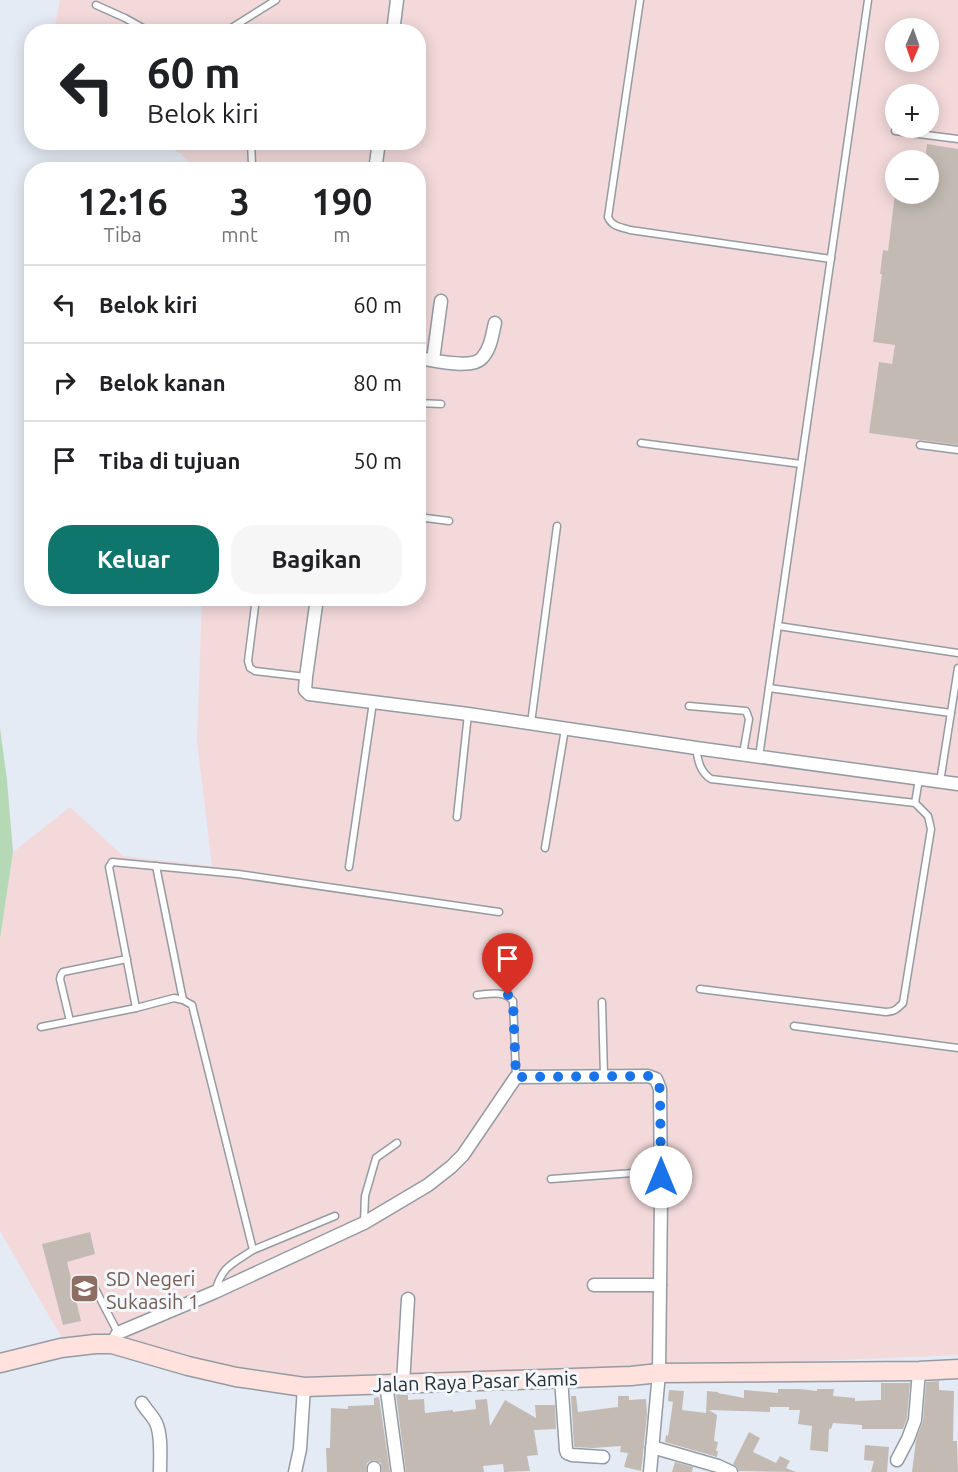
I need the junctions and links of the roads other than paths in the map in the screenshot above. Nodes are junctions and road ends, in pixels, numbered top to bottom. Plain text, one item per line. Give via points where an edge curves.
1 (276, 0) edge
2 (397, 0) edge
3 (640, 0) edge
4 (868, 0) edge
5 (96, 5) dead end
6 (136, 24) edge
7 (238, 24) edge
8 (394, 24) edge
9 (939, 137) edge
10 (958, 139) edge
11 (831, 259) junction
12 (441, 301) dead end
13 (495, 322) dead end
14 (426, 359) edge
15 (433, 360) junction
16 (426, 403) edge
17 (441, 404) dead end
18 (641, 443) dead end
19 (920, 446) dead end
20 (958, 450) edge
21 (801, 464) junction
22 (426, 518) edge
23 (448, 521) dead end
24 (557, 526) dead end
25 (255, 606) edge
26 (316, 606) edge
27 (778, 626) junction
28 (958, 653) edge
29 (958, 668) edge
30 (306, 677) junction
31 (769, 688) junction
32 (374, 701) junction
33 (689, 706) dead end
34 (951, 713) junction
35 (468, 714) junction
36 (531, 724) junction
37 (566, 729) junction
38 (696, 748) junction
39 (743, 755) junction
40 (759, 757) junction
41 (919, 779) junction
42 (940, 782) junction
43 (958, 784) edge
44 (915, 803) junction
45 (457, 817) dead end
46 (545, 848) dead end
47 (156, 866) junction
48 (349, 867) dead end
49 (499, 912) dead end
50 (127, 959) junction
51 (699, 989) dead end
52 (477, 995) dead end
53 (183, 1000) junction
54 (602, 1002) dead end
55 (136, 1008) junction
56 (70, 1021) junction
57 (794, 1026) dead end
58 (41, 1027) dead end
59 (958, 1048) edge
60 (516, 1077) junction
61 (604, 1077) junction
62 (397, 1143) dead end
63 (551, 1179) dead end
64 (661, 1198) junction
65 (335, 1216) dead end
66 (364, 1223) junction
67 (253, 1250) junction
68 (90, 1279) dead end
69 (594, 1285) dead end
70 (660, 1285) junction
71 (214, 1292) junction
72 (408, 1299) dead end
73 (115, 1338) junction
74 (0, 1363) edge
75 (958, 1369) edge
76 (919, 1371) junction
77 (659, 1373) junction
78 (561, 1378) junction
79 (395, 1384) junction
80 (304, 1387) junction
81 (142, 1403) dead end
82 (652, 1447) junction
83 (603, 1457) dead end
84 (897, 1460) dead end
85 (160, 1472) edge
86 (295, 1472) edge
87 (398, 1472) edge
88 (650, 1472) edge
89 (731, 1472) edge

1 - 7 lane
2 - 8 street
3 - 11 lane via 610,222 630,230
4 - 11 lane
5 - 6 lane
9 - 10 lane
11 - 21 lane
12 - 15 street
13 - 15 street via 489,347 476,363
14 - 15 street
16 - 17 lane
18 - 21 lane
19 - 20 lane
21 - 27 lane
22 - 23 lane
24 - 36 lane
25 - 30 lane via 250,668
26 - 30 street
27 - 28 lane
27 - 31 lane
29 - 34 lane
30 - 32 street via 305,690 309,694
31 - 34 lane
31 - 40 lane
32 - 35 street
32 - 48 lane
33 - 39 lane via 746,711 749,718
34 - 42 lane
35 - 36 street
35 - 45 lane
36 - 37 street
37 - 38 street
37 - 46 lane
38 - 39 street
38 - 44 lane via 704,775 711,779
39 - 40 street
40 - 41 street
41 - 42 street
41 - 44 lane
42 - 43 street
44 - 51 lane via 928,816 931,829 903,1003 897,1009 886,1012
47 - 49 lane
47 - 50 lane via 116,862 109,867
47 - 53 lane
50 - 55 lane
50 - 56 lane via 63,972 60,979
52 - 60 lane via 502,993 513,1001
53 - 55 lane via 174,998
53 - 67 lane via 192,1005
54 - 61 lane
55 - 56 lane
56 - 58 lane
57 - 59 lane
60 - 61 street
60 - 66 street via 451,1167
61 - 64 street via 648,1076 658,1082
62 - 66 lane via 376,1158 365,1196
63 - 64 lane via 633,1173 649,1196
64 - 70 street
65 - 67 lane
66 - 71 street
67 - 71 lane via 223,1271
68 - 73 lane
69 - 70 street
70 - 77 street
71 - 73 street
72 - 79 street
73 - 74 main road, Jalan Raya Pasar Kamis
73 - 80 main road, Jalan Raya Pasar Kamis via 207,1371
75 - 76 main road, Jalan Raya Pasar Kamis
76 - 77 main road, Jalan Raya Pasar Kamis
76 - 84 street via 915,1420
77 - 78 main road, Jalan Raya Pasar Kamis
77 - 82 street
78 - 79 main road, Jalan Raya Pasar Kamis
78 - 83 street via 567,1453
79 - 80 main road, Jalan Raya Pasar Kamis
79 - 87 street
80 - 86 street
81 - 85 street via 159,1431
82 - 88 street
82 - 89 street

